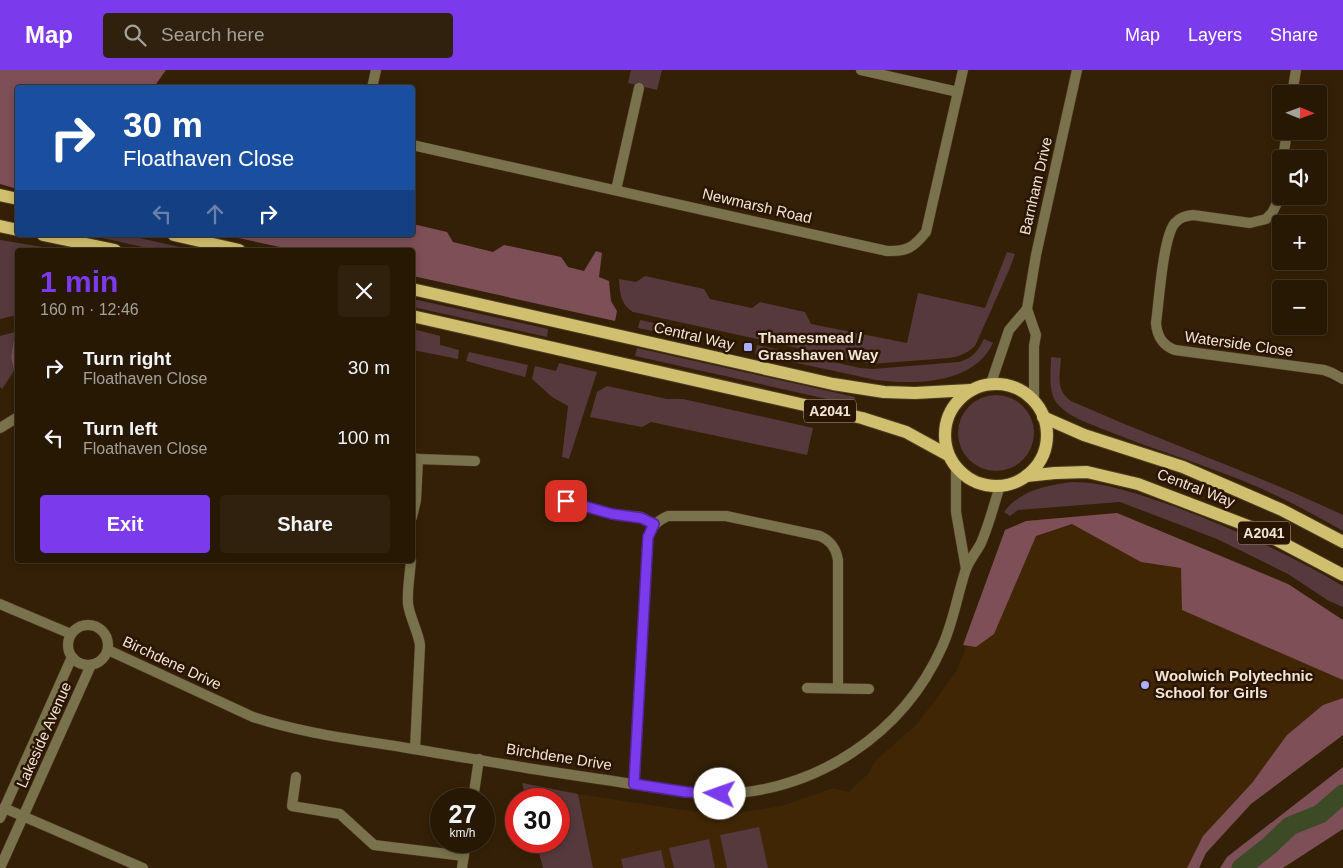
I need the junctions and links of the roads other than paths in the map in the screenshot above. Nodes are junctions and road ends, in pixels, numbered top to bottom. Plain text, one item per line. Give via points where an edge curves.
1 (376, 70) edge
2 (861, 70) edge
3 (963, 70) edge
4 (1077, 70) edge
5 (1296, 70) edge
6 (373, 85) edge
7 (1294, 85) edge
8 (639, 88) dead end
9 (958, 92) junction
10 (415, 146) edge
11 (616, 190) junction
12 (0, 195) edge
13 (15, 198) edge
14 (1275, 205) edge
15 (0, 226) edge
16 (15, 229) edge
17 (53, 237) edge
18 (183, 237) edge
19 (105, 248) edge
20 (230, 248) edge
21 (415, 290) edge
22 (1027, 309) junction
23 (415, 317) edge
24 (1343, 379) edge
25 (992, 383) junction
26 (970, 390) junction
27 (1034, 400) junction
28 (1043, 417) junction
29 (15, 419) edge
30 (0, 428) edge
31 (948, 455) junction
32 (415, 459) edge
33 (475, 461) dead end
34 (956, 468) junction
35 (1026, 476) junction
36 (1000, 486) junction
37 (566, 501) dead end
38 (415, 504) edge
39 (654, 524) junction
40 (1343, 542) edge
41 (411, 563) edge
42 (966, 569) junction
43 (1343, 575) edge
44 (0, 604) edge
45 (71, 634) junction
46 (108, 650) junction
47 (72, 657) junction
48 (91, 665) junction
49 (807, 688) dead end
50 (838, 688) junction
51 (868, 689) dead end
52 (415, 749) junction
53 (479, 760) junction
54 (296, 778) dead end
55 (634, 784) junction
56 (475, 788) edge
57 (2, 813) edge
58 (24, 816) junction
59 (464, 853) edge
60 (464, 856) junction
61 (0, 868) edge
62 (143, 868) edge
63 (462, 868) edge

1 - 6 street
2 - 9 street
3 - 9 street, Newmarsh Road
4 - 22 street, Barnham Drive
5 - 7 street
8 - 11 street
9 - 11 street, Newmarsh Road via 926,232 917,244 899,252
10 - 11 street, Newmarsh Road
12 - 13 main road
14 - 24 street, Waterside Close via 1266,219 1250,223 1193,215 1175,223 1168,238 1157,332 1164,344 1175,350 1324,370
15 - 16 main road
17 - 19 main road
18 - 20 main road
21 - 26 main road, Central Way / A2041 via 833,384 884,392
22 - 25 street via 1009,330
22 - 27 street, Barnham Drive via 1036,335
23 - 31 main road, Central Way / A2041 via 862,418 906,432
25 - 26 main road, Central Way / A2041
25 - 27 main road, Central Way / A2041 via 1022,390
26 - 31 main road, Central Way / A2041 via 956,402 947,418 944,436
27 - 28 main road, Central Way / A2041
28 - 35 main road, Central Way / A2041 via 1047,434 1045,450 1038,464
28 - 40 main road, Central Way / A2041 via 1084,435 1183,467 1282,510
29 - 30 street
31 - 34 main road, Central Way / A2041
32 - 33 street
32 - 38 street
34 - 36 main road, Central Way / A2041 via 976,482
34 - 42 street, Birchdene Drive via 956,512
35 - 36 main road, Central Way / A2041
35 - 43 main road, Central Way / A2041 via 1087,472 1138,484 1256,529
36 - 42 street, Birchdene Drive via 981,542
37 - 39 street via 612,514 641,518
39 - 50 street via 668,516 726,516 827,539 837,552 838,560
39 - 55 street via 648,537
41 - 52 street via 408,603 420,645
42 - 55 street, Birchdene Drive via 948,632 931,670 894,719 842,760 812,775 751,792 686,792
44 - 45 street
45 - 46 street, Birchdene Drive via 82,625 95,626 107,637
45 - 47 street via 68,649
46 - 48 street, Birchdene Drive via 102,660
46 - 52 street, Birchdene Drive via 273,724
47 - 48 street via 81,664
47 - 57 street, Lakeside Avenue
48 - 58 street, Lakeside Avenue
49 - 50 street
50 - 51 street
52 - 53 street, Birchdene Drive
53 - 55 street, Birchdene Drive
53 - 56 street
54 - 60 street via 292,806 340,814 374,845
57 - 58 street, Lakeside Avenue
58 - 61 street, Lakeside Avenue
58 - 62 street, Lakeside Avenue
59 - 60 street
60 - 63 street

